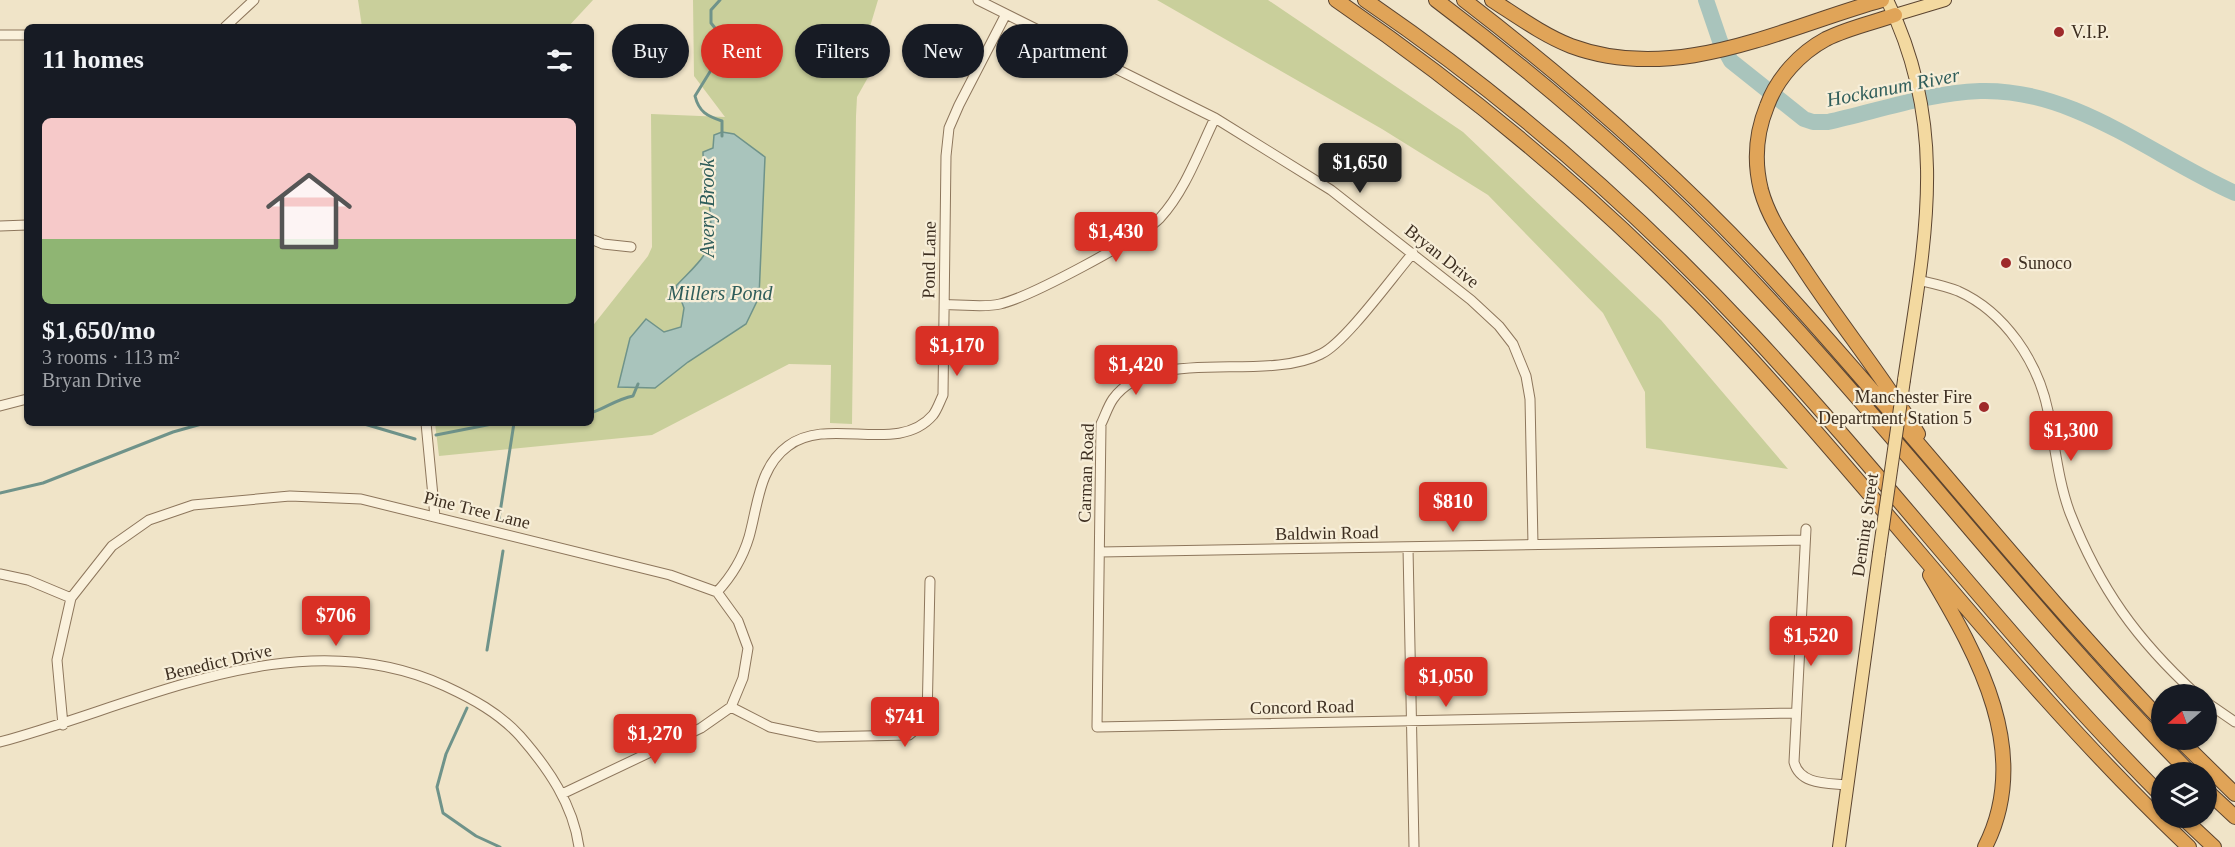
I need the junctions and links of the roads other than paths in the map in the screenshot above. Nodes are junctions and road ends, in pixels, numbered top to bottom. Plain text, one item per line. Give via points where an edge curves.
1 (254, 0) edge
2 (978, 0) edge
3 (1336, 0) edge
4 (1365, 0) edge
5 (1436, 0) edge
6 (1464, 0) edge
7 (1492, 0) edge
8 (1882, 0) edge
9 (1887, 0) edge
10 (1944, 0) edge
11 (1006, 14) junction
12 (1895, 15) junction
13 (228, 24) edge
14 (0, 35) edge
15 (24, 35) edge
16 (1215, 118) junction
17 (24, 225) edge
18 (0, 226) edge
19 (594, 240) edge
20 (631, 247) dead end
21 (1413, 253) junction
22 (1918, 280) junction
23 (945, 304) junction
24 (24, 400) edge
25 (0, 406) edge
26 (426, 426) edge
27 (1940, 469) junction
28 (435, 517) junction
29 (1806, 529) dead end
30 (1805, 540) junction
31 (1533, 544) junction
32 (1913, 545) junction
33 (1408, 548) junction
34 (1100, 552) junction
35 (0, 574) edge
36 (930, 581) dead end
37 (717, 592) junction
38 (70, 598) junction
39 (2185, 684) edge
40 (731, 707) junction
41 (2151, 709) edge
42 (2217, 710) edge
43 (1795, 713) junction
44 (1410, 722) junction
45 (2235, 722) edge
46 (63, 725) junction
47 (1097, 727) joint
48 (0, 742) edge
49 (2190, 750) edge
50 (2180, 762) edge
51 (1847, 785) junction
52 (2151, 785) edge
53 (562, 794) junction
54 (2235, 794) edge
55 (2217, 800) edge
56 (2235, 817) edge
57 (2194, 828) edge
58 (579, 847) edge
59 (1414, 847) edge
60 (1839, 847) edge
61 (1986, 847) edge
62 (2189, 847) edge
63 (2214, 847) edge

1 - 13 street
2 - 11 street, Bryan Drive
3 - 32 highway via 1486,111 1619,225 1758,367
4 - 52 highway via 1539,131 1678,258 1810,400 2068,698
5 - 50 highway via 1583,118 1736,264 1817,352 2078,655
6 - 27 highway via 1586,98 1703,206 1799,307
7 - 8 highway via 1555,39 1595,53 1650,60 1702,54 1741,44
9 - 12 main road, Deming Street
10 - 12 main road
11 - 16 street, Bryan Drive
11 - 23 street, Pond Lane via 949,128
12 - 22 main road, Deming Street via 1917,78 1925,122 1929,182
12 - 27 highway via 1825,40 1801,57 1782,78 1765,109 1757,162 1761,191 1771,218
14 - 15 street
16 - 21 street, Bryan Drive via 1331,190
16 - 23 street via 1176,198 1141,234 1020,297 998,304
17 - 18 street
19 - 20 street
21 - 31 street, Bryan Drive via 1471,300 1514,344 1530,399
21 - 34 street, Carman Road via 1344,336 1324,353 1284,365 1155,371 1131,382 1113,399 1101,424
22 - 39 street via 1957,291 1979,304 2019,344 2037,373 2069,510 2089,559 2129,625
22 - 51 main road, Deming Street, bridge
23 - 37 street, Pond Lane via 943,395 934,414 918,428 896,434 838,433 810,436 789,444 774,458 763,478 748,539 729,579
24 - 25 street
26 - 28 street
27 - 41 highway
28 - 37 street, Pine Tree Lane via 670,575
28 - 38 street, Pine Tree Lane via 362,499 290,495 194,506 149,520 112,546
29 - 30 street
30 - 31 street, Baldwin Road
30 - 43 street
31 - 33 street, Baldwin Road
32 - 61 highway via 1971,646 1997,716 2003,780
32 - 62 highway via 2068,723
33 - 34 street, Baldwin Road
33 - 44 street
34 - 47 street, Carman Road
35 - 38 street via 28,580
36 - 40 street via 927,720 909,735 818,737 770,727
37 - 40 street via 738,621 748,648 743,678
38 - 46 street, Pine Tree Lane via 57,660
40 - 53 street via 701,728
42 - 45 street
43 - 44 street, Concord Road
43 - 51 street via 1794,758 1798,772 1809,780
44 - 47 street, Concord Road
44 - 59 street
46 - 48 street, Benedict Drive
46 - 53 street, Benedict Drive via 190,682 269,664 331,660 364,664 398,669 431,680 486,707 525,742
49 - 54 highway
51 - 60 main road, Deming Street
53 - 58 street, Benedict Drive
55 - 56 highway
57 - 63 highway

